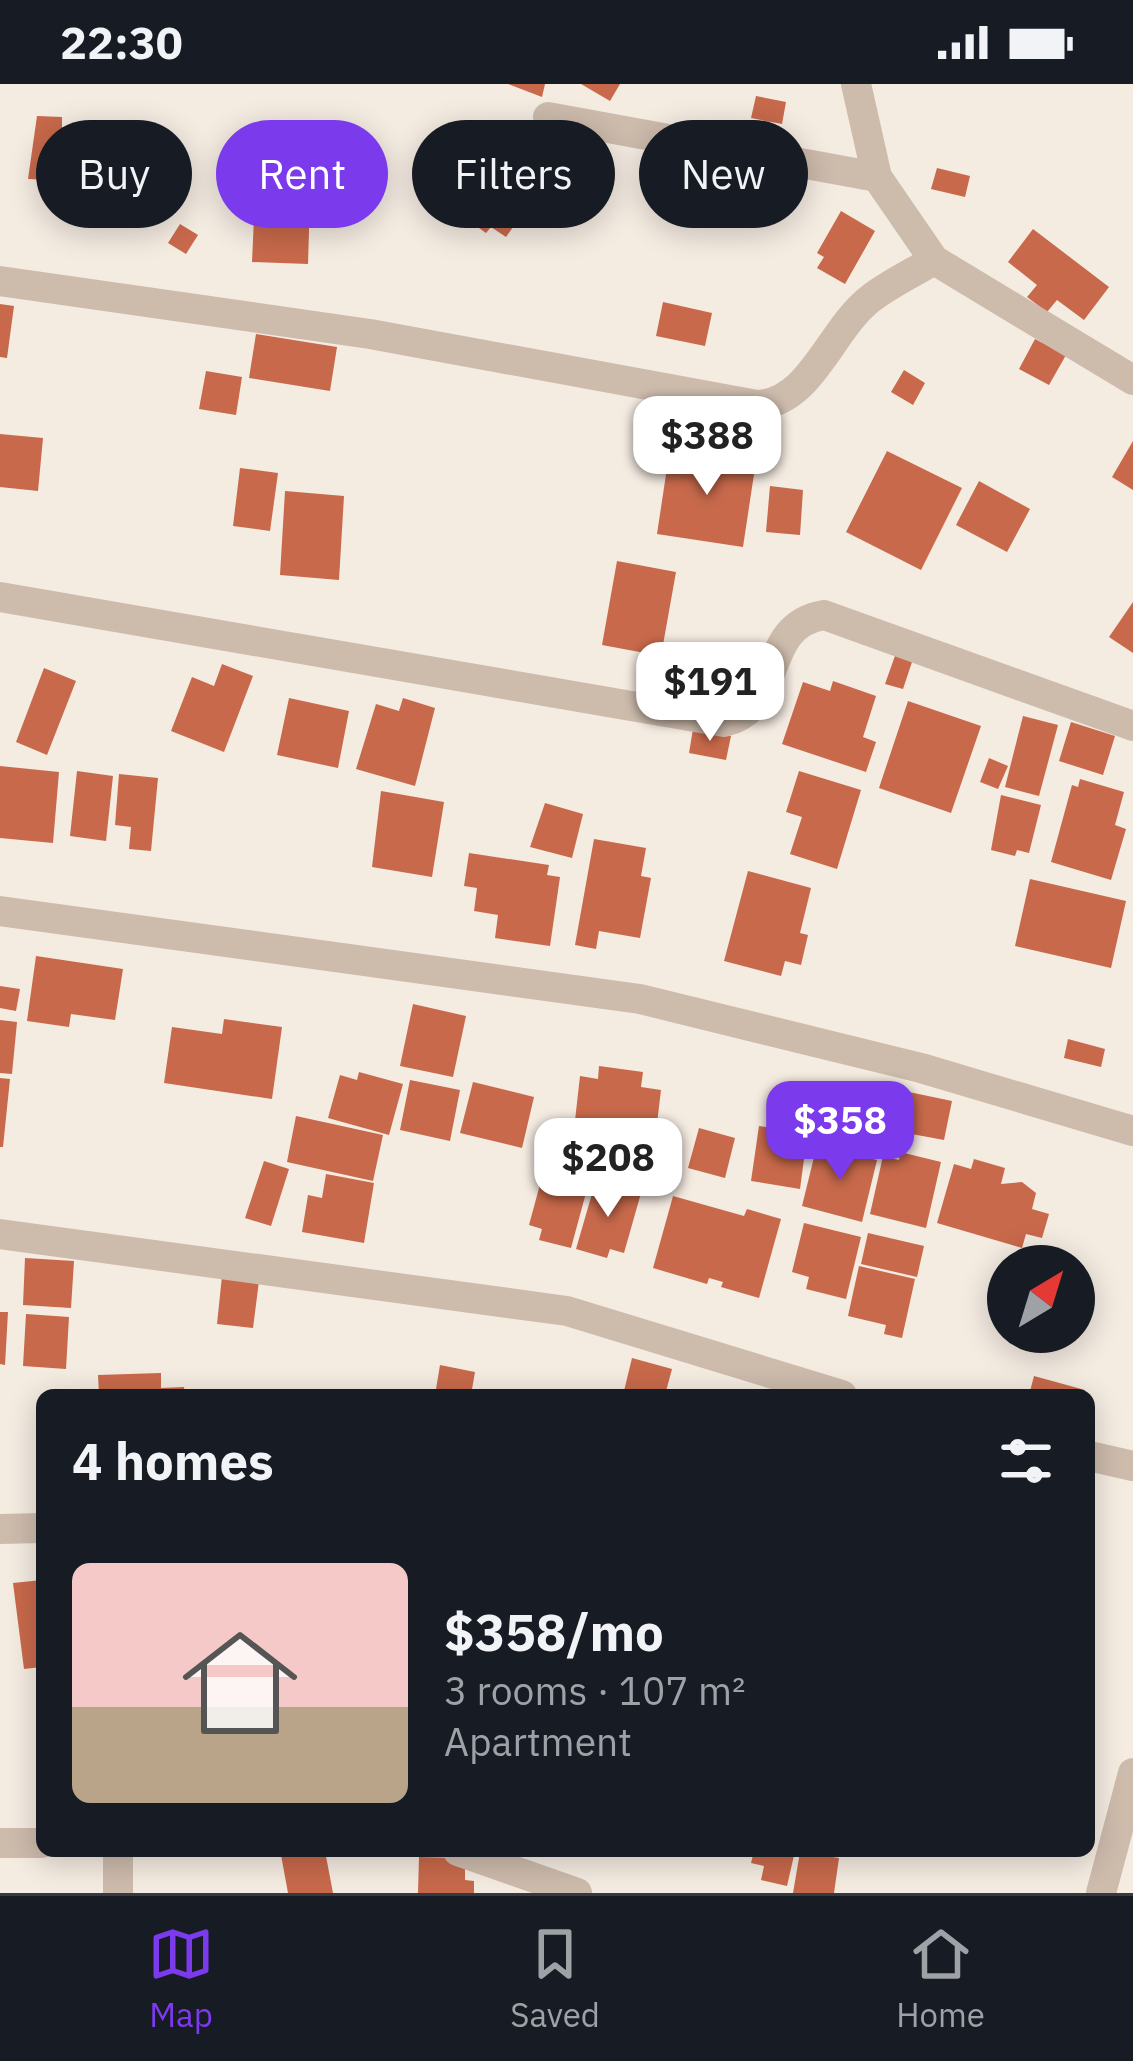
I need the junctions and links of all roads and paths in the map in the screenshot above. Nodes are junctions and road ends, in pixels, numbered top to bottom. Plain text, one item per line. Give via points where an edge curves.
1 (856, 84) edge
2 (548, 117) dead end
3 (877, 177) junction
4 (934, 260) junction
5 (0, 280) edge
6 (1133, 380) edge
7 (0, 597) edge
8 (1133, 726) edge
9 (0, 911) edge
10 (1133, 1131) edge
11 (0, 1234) edge
12 (822, 1389) edge
13 (1095, 1457) edge
14 (1133, 1466) edge
15 (36, 1528) edge
16 (0, 1529) edge
17 (1133, 1773) edge
18 (0, 1843) edge
19 (36, 1843) edge
20 (118, 1857) edge
21 (475, 1857) edge
22 (118, 1893) edge
23 (578, 1893) edge
24 (1101, 1893) edge

1 - 3 street
2 - 3 street
3 - 4 street
4 - 5 street via 848,320 793,394 758,405 370,334
4 - 6 street
7 - 8 street via 724,722 745,717 762,695 800,619 824,616
9 - 10 street via 640,999 921,1068
11 - 12 street via 567,1311
13 - 14 street
15 - 16 street
17 - 24 street
18 - 19 street
20 - 22 street
21 - 23 street

